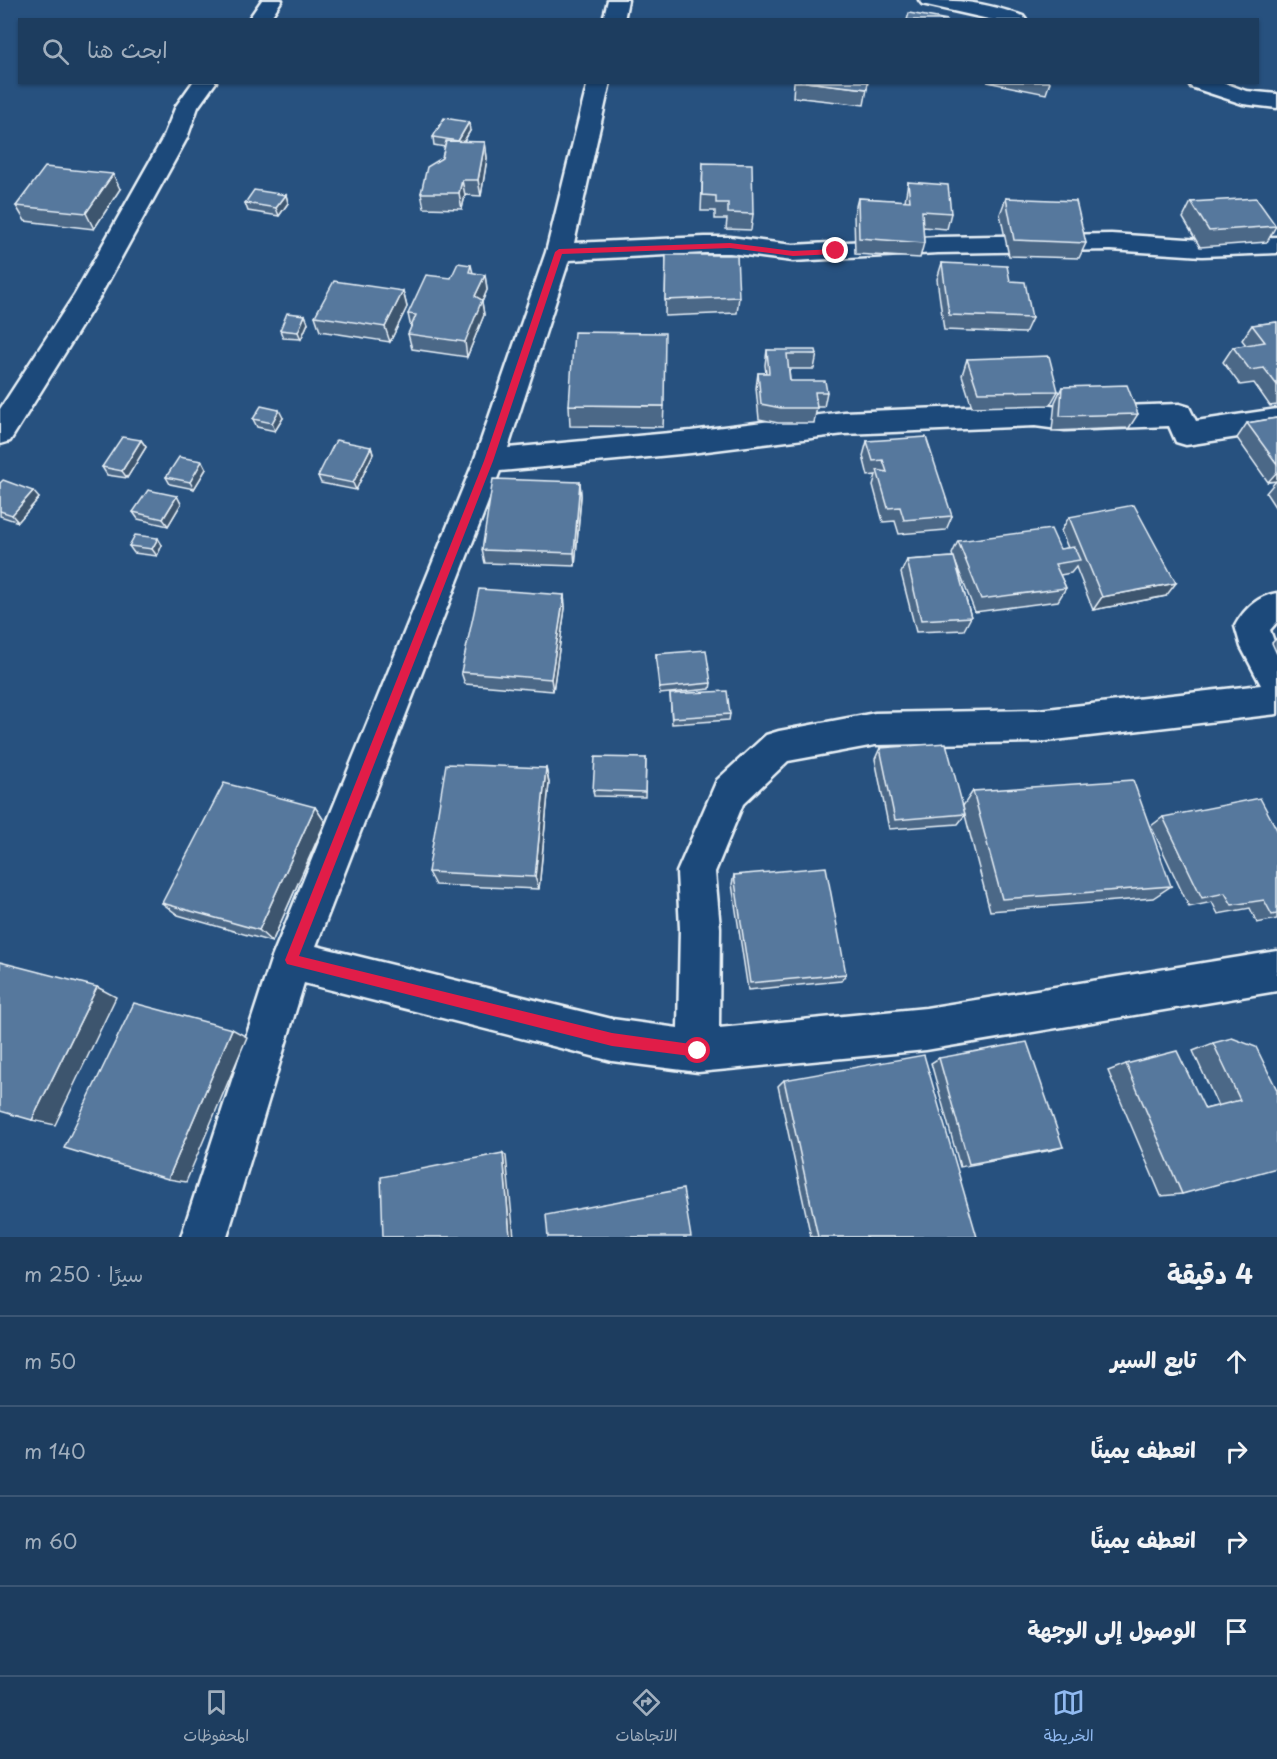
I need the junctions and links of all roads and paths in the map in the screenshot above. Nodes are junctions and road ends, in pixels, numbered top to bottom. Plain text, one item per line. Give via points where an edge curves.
1 (272, 0) edge
2 (618, 0) edge
3 (929, 0) edge
4 (259, 18) edge
5 (614, 18) edge
6 (1010, 18) edge
7 (204, 84) edge
8 (599, 84) edge
9 (1205, 84) edge
10 (1277, 101) edge
11 (1277, 245) edge
12 (559, 252) junction
13 (1277, 420) edge
14 (0, 433) edge
15 (489, 461) junction
16 (1277, 607) edge
17 (1277, 682) edge
18 (1277, 699) edge
19 (291, 960) junction
20 (1277, 971) edge
21 (698, 1051) junction
22 (204, 1237) edge

1 - 4 street
2 - 5 street
3 - 6 street
7 - 14 street via 187,106 175,138 86,298
8 - 12 street
9 - 10 street via 1243,97
11 - 12 street via 938,245 793,253 713,245
12 - 15 street
13 - 15 street via 1186,434 1179,415 907,420 814,425 691,442
15 - 19 street
16 - 17 street via 1270,608 1252,626 1258,647
18 - 21 street via 1038,726 875,729 779,747 730,792 696,872 700,928
19 - 21 street via 612,1040
19 - 22 street
20 - 21 street via 926,1029

